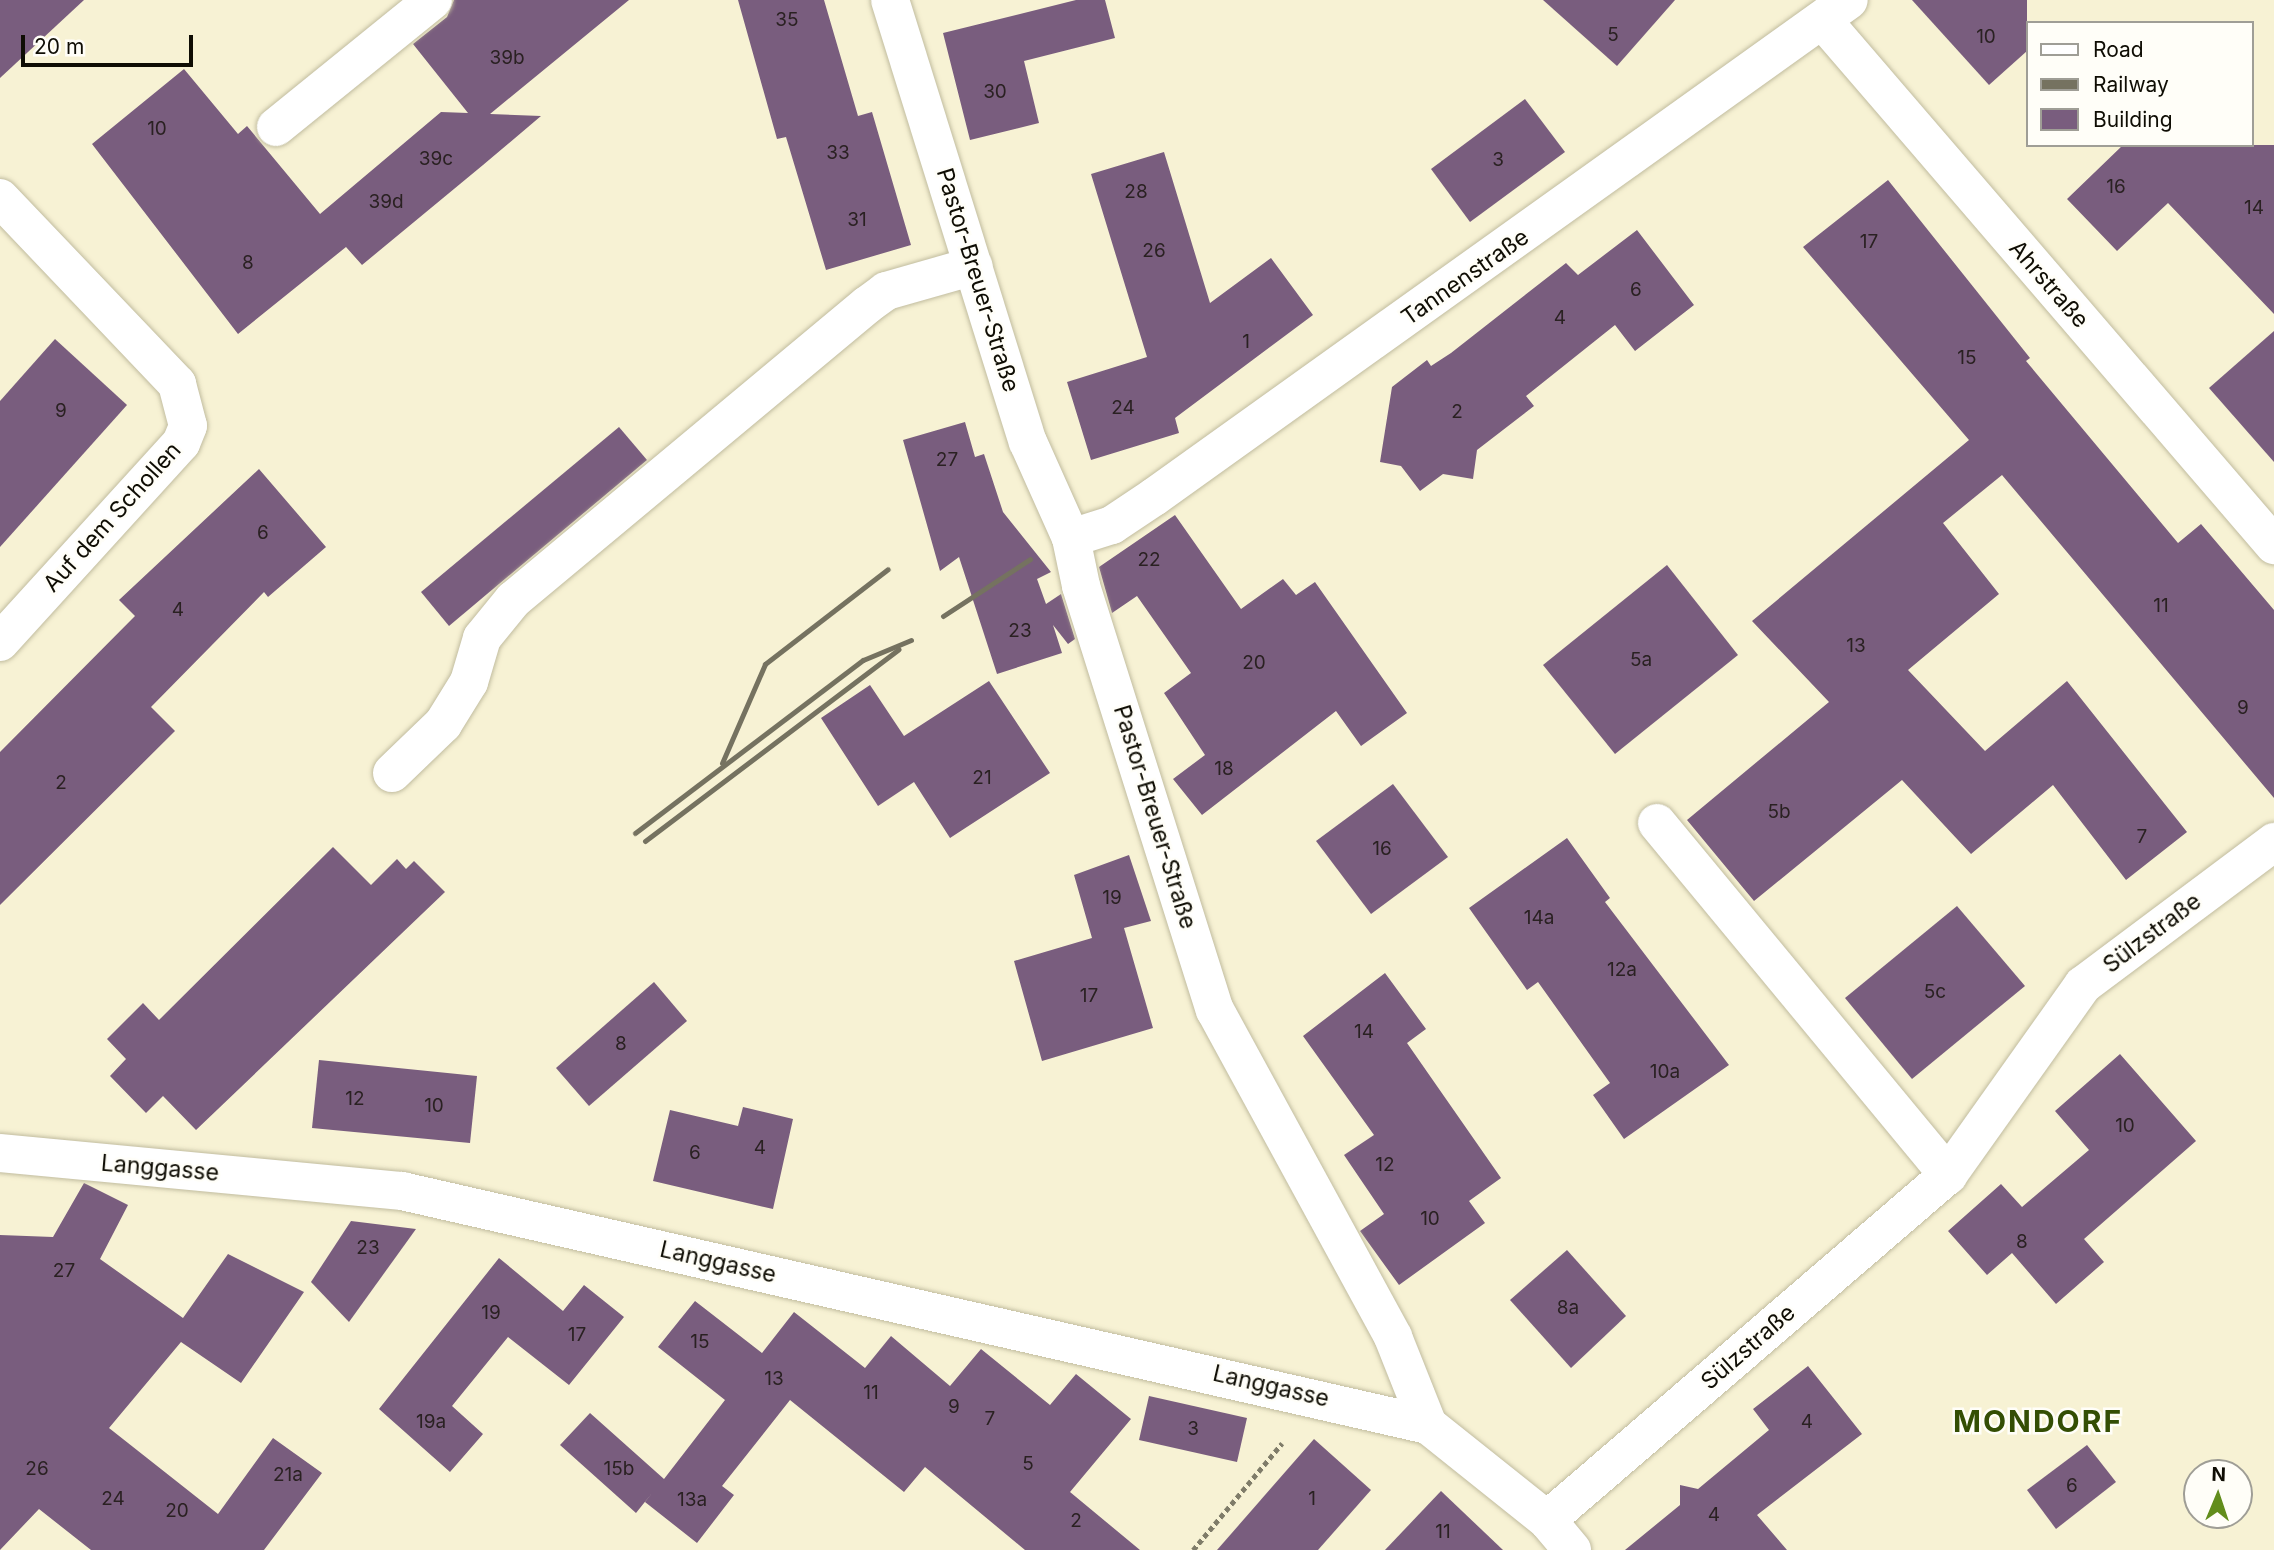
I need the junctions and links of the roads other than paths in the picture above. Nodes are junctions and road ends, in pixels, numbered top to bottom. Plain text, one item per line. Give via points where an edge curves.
1 (433, 0) edge
2 (890, 0) edge
3 (1837, 12) edge
4 (276, 127) dead end
5 (0, 198) edge
6 (974, 266) junction
7 (1072, 538) junction
8 (2274, 545) edge
9 (0, 642) edge
10 (392, 773) dead end
11 (1657, 823) dead end
12 (2274, 842) edge
13 (0, 1153) edge
14 (1948, 1175) junction
15 (1428, 1424) junction
16 (1547, 1520) junction
17 (1572, 1550) edge

1 - 4 street
2 - 6 street, Pastor-Breuer-Straße
3 - 7 street, Tannenstraße via 1154,497 1112,525
3 - 8 street, Ahrstraße
5 - 9 street, Auf dem Schollen via 177,384 188,426 180,443
6 - 7 street, Pastor-Breuer-Straße via 1028,442
6 - 10 street via 887,291 867,305 513,600 482,638 469,682 443,724
7 - 15 street, Pastor-Breuer-Straße via 1081,586 1215,1010 1393,1337
11 - 14 street
12 - 14 street, Sülzstraße via 2083,985
13 - 15 street, Langgasse via 402,1191
14 - 16 street, Sülzstraße
15 - 16 street, Pastor-Breuer-Straße
16 - 17 street, Pastor-Breuer-Straße

